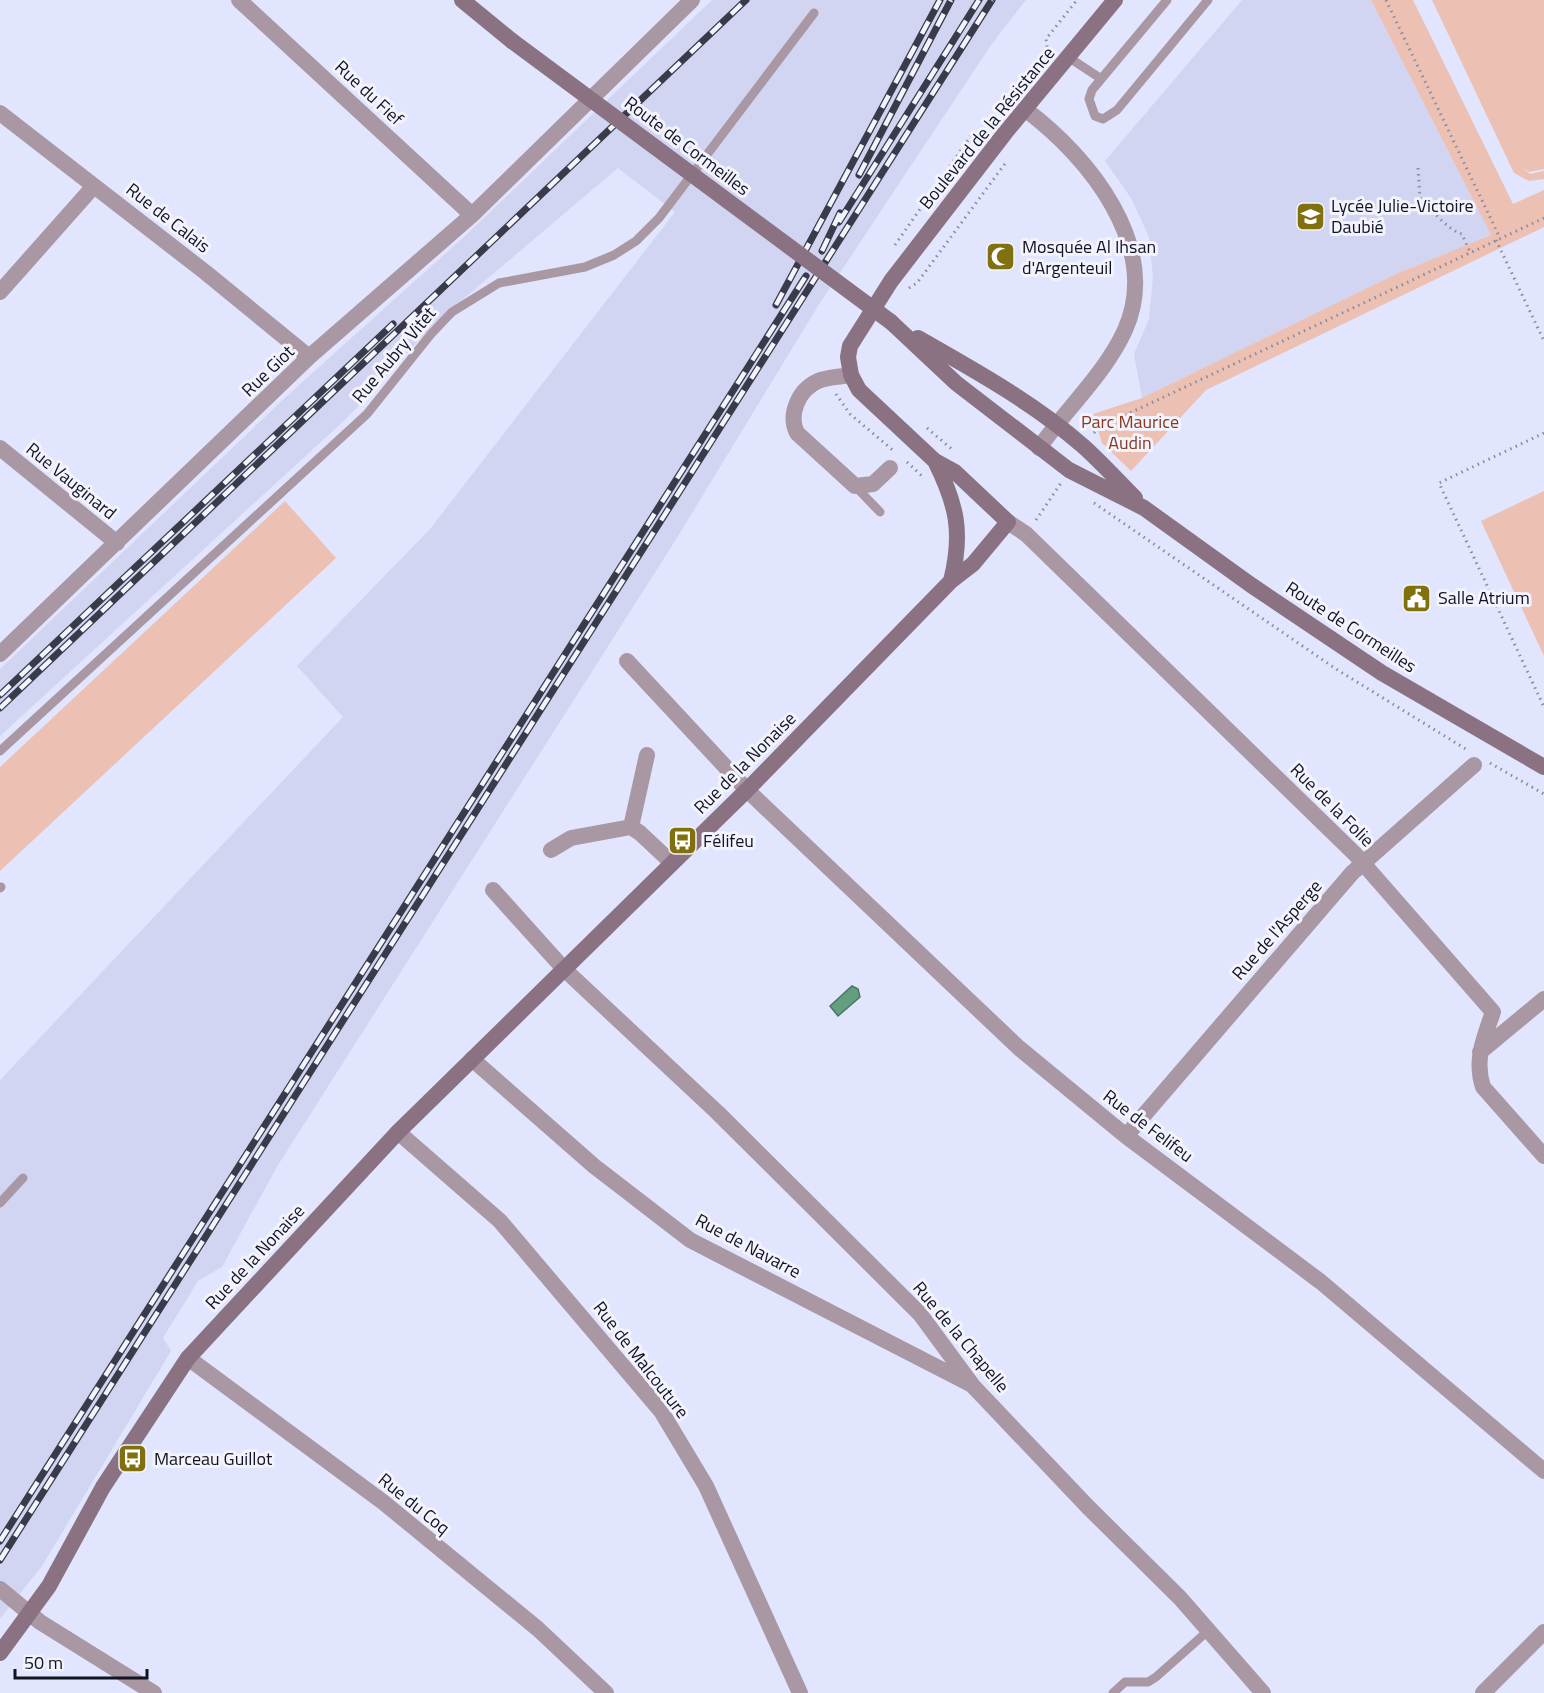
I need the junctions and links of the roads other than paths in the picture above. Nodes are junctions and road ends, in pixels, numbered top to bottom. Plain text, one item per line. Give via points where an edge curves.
1 (239, 0) edge
2 (462, 0) edge
3 (692, 0) edge
4 (1115, 0) edge
5 (1167, 0) edge
6 (1208, 0) edge
7 (814, 13) dead end
8 (1068, 57) junction
9 (1100, 78) junction
10 (1026, 110) junction
11 (0, 113) edge
12 (94, 186) junction
13 (472, 215) junction
14 (0, 292) edge
15 (891, 322) junction
16 (309, 357) junction
17 (851, 375) junction
18 (1055, 424) junction
19 (0, 448) edge
20 (1039, 448) junction
21 (935, 461) junction
22 (890, 468) dead end
23 (855, 486) junction
24 (1144, 508) junction
25 (880, 512) dead end
26 (1008, 522) junction
27 (117, 543) junction
28 (951, 581) junction
29 (0, 654) edge
30 (627, 661) dead end
31 (0, 751) edge
32 (647, 755) dead end
33 (1476, 759) road end
34 (1544, 767) edge
35 (747, 790) junction
36 (631, 827) junction
37 (551, 850) dead end
38 (672, 863) junction
39 (1364, 863) junction
40 (493, 890) dead end
41 (564, 969) junction
42 (1544, 999) edge
43 (1479, 1053) junction
44 (472, 1059) junction
45 (398, 1132) junction
46 (1126, 1136) junction
47 (1544, 1156) edge
48 (23, 1178) dead end
49 (0, 1203) edge
50 (188, 1358) junction
51 (974, 1386) junction
52 (1544, 1471) edge
53 (0, 1589) edge
54 (29, 1614) junction
55 (1209, 1630) junction
56 (1544, 1632) edge
57 (0, 1653) edge
58 (154, 1693) edge
59 (606, 1693) edge
60 (800, 1693) edge
61 (1113, 1693) edge
62 (1263, 1693) edge
63 (1483, 1693) edge

1 - 13 street, Rue du Fief
2 - 15 main road, Route de Cormeilles, bridge
3 - 13 street, Rue Giot
4 - 8 main road, Boulevard de la Résistance
5 - 9 lane
6 - 9 lane via 1117,110 1103,119 1095,116 1089,99
7 - 31 lane, Rue Aubry Vitet via 659,218 636,241 585,267 499,283 452,312 367,414
8 - 9 lane
8 - 10 main road, Boulevard de la Résistance
10 - 17 main road, Boulevard de la Résistance via 850,346
10 - 18 street via 1073,154 1116,210 1131,244 1134,267 1133,299 1125,329 1103,365
11 - 12 street, Rue de Calais
12 - 14 street
12 - 16 street, Rue de Calais
13 - 16 street, Rue Giot
15 - 18 main road, Route de Cormeilles
15 - 20 main road, Route de Cormeilles via 957,383
16 - 27 street, Rue Giot
17 - 21 main road via 859,390
17 - 23 street via 807,388 792,412 797,433
18 - 20 street
18 - 24 main road, Route de Cormeilles via 1084,447
19 - 27 street, Rue Vauginard
20 - 24 main road, Route de Cormeilles via 1062,476
21 - 26 main road via 955,472
21 - 28 main road via 953,503 959,530
22 - 23 street via 873,484
23 - 25 lane
24 - 34 main road, Route de Cormeilles via 1382,672
26 - 28 main road, Rue de la Nonaise via 973,564
26 - 39 street, Rue de la Folie via 1026,534
27 - 29 street, Rue Giot
28 - 35 main road, Rue de la Nonaise
30 - 35 street, Rue de Felifeu
32 - 36 street
33 - 39 street, Rue de l'Asperge
35 - 38 main road, Rue de la Nonaise
35 - 46 street, Rue de Felifeu via 1019,1048
36 - 37 street via 571,838
36 - 38 street
38 - 41 main road, Rue de la Nonaise
39 - 43 street, Rue de la Folie via 1493,1012
39 - 46 street, Rue de l'Asperge
40 - 41 street
41 - 44 main road, Rue de la Nonaise
41 - 51 street, Rue de la Chapelle via 718,1113 920,1314
42 - 43 street
43 - 47 street, Rue de la Folie via 1483,1087
44 - 45 main road, Rue de la Nonaise
44 - 51 street, Rue de Navarre via 594,1166 690,1240
45 - 50 main road, Rue de la Nonaise
45 - 60 street, Rue de Malcouture via 500,1221 661,1411 706,1486
46 - 52 street, Rue de Felifeu via 1321,1281
48 - 49 lane
50 - 54 main road, Rue de la Nonaise via 103,1487 53,1579
50 - 59 street, Rue du Coq via 383,1502 538,1629
51 - 55 street, Rue de la Chapelle
53 - 54 street
54 - 57 main road, Rue de la Nonaise
54 - 58 street
55 - 61 lane via 1156,1677 1148,1682 1125,1682
55 - 62 street, Rue de la Chapelle
56 - 63 street

